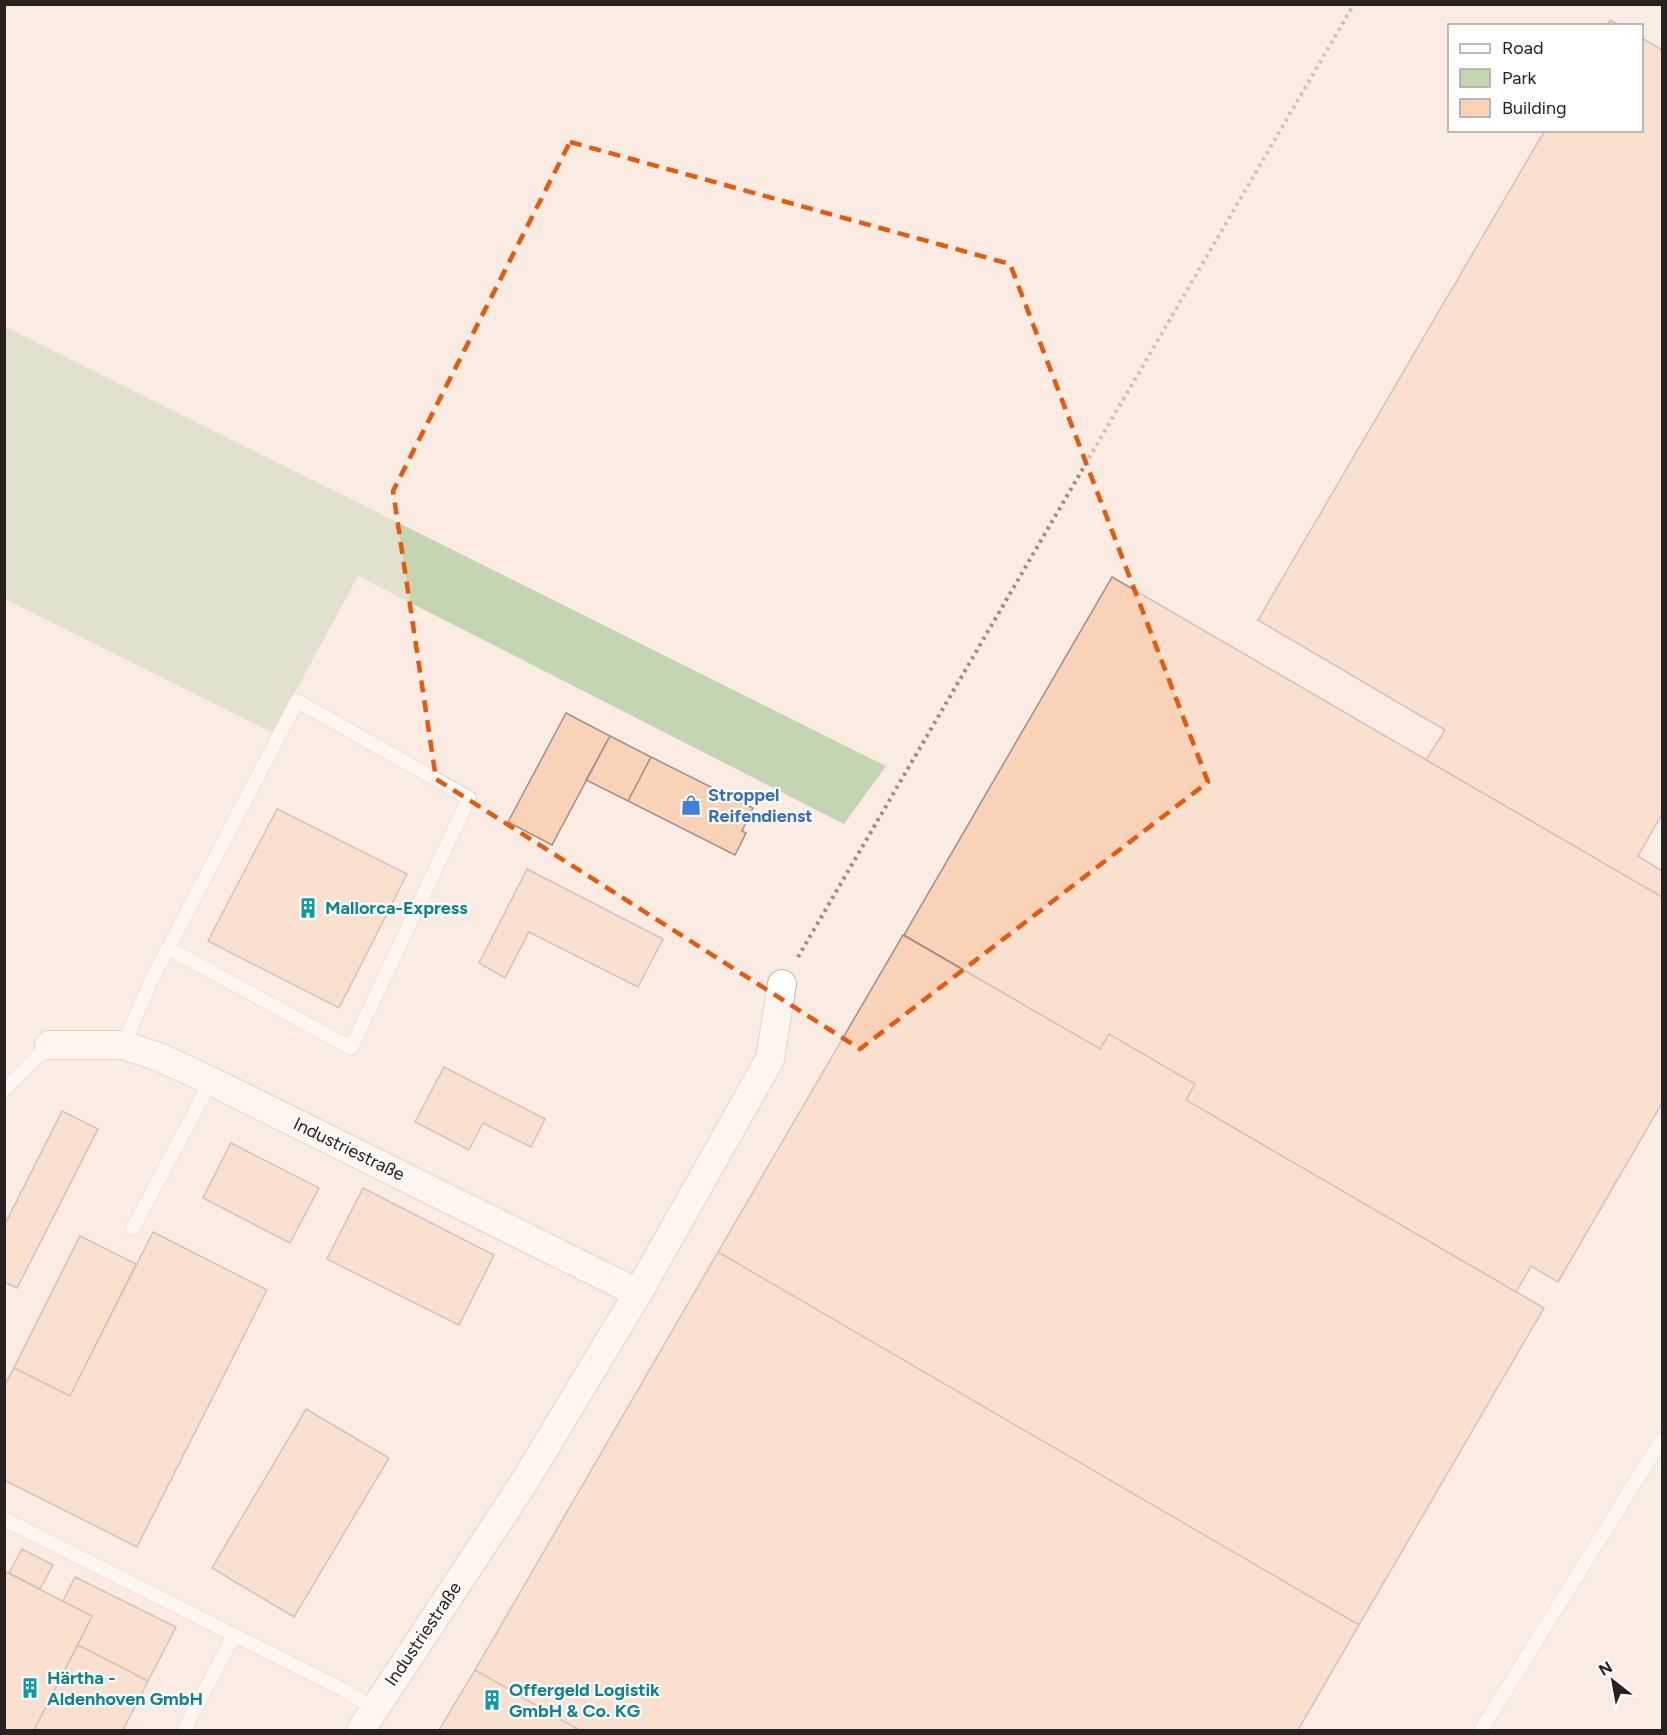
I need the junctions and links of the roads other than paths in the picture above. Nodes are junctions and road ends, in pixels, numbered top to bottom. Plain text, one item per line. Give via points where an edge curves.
1 (168, 948) junction
2 (782, 984) road end
3 (49, 1045) joint
4 (123, 1045) junction
5 (211, 1081) junction
6 (4, 1090) edge
7 (133, 1228) dead end
8 (638, 1293) junction
9 (1662, 1439) edge
10 (4, 1519) edge
11 (234, 1635) junction
12 (367, 1720) edge
13 (184, 1731) edge
14 (1481, 1731) edge

1 - 1 lane via 297,701 469,798 351,1048
1 - 4 lane
2 - 8 street, Industriestraße via 770,1059
3 - 4 street, Industriestraße
3 - 6 lane
4 - 5 street, Industriestraße
5 - 7 lane
5 - 8 street, Industriestraße
8 - 12 street, Industriestraße via 526,1479
9 - 14 lane
10 - 11 lane
11 - 12 lane via 344,1690
11 - 13 lane

